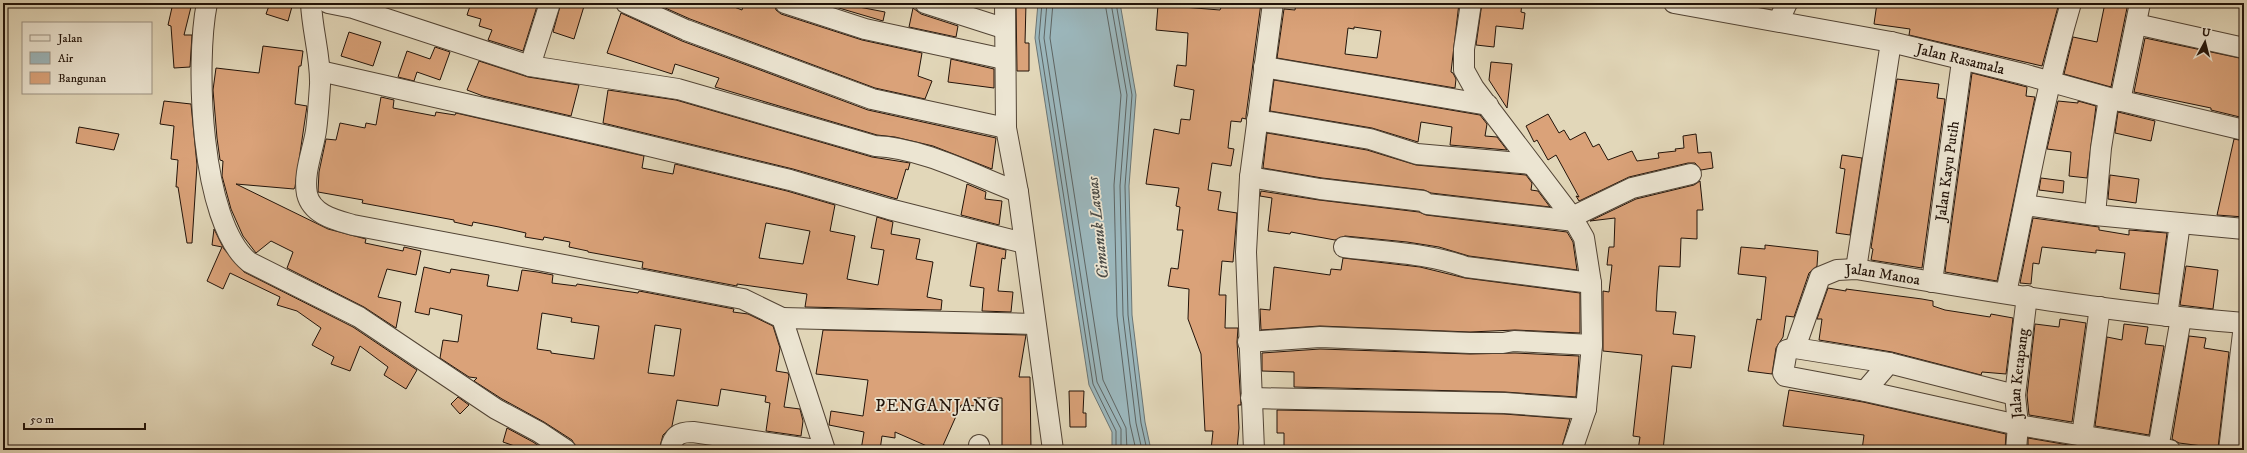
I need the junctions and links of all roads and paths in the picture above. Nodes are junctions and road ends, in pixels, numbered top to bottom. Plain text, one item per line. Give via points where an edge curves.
1 (207, 3) edge
2 (311, 3) edge
3 (328, 3) edge
4 (550, 3) edge
5 (626, 3) edge
6 (785, 3) edge
7 (925, 3) edge
8 (1004, 3) edge
9 (1273, 3) edge
10 (1471, 3) edge
11 (2071, 3) edge
12 (2140, 3) edge
13 (1684, 4) edge
14 (1783, 12) edge
15 (2136, 24) junction
16 (1003, 28) junction
17 (1891, 42) junction
18 (2244, 48) edge
19 (1004, 59) junction
20 (1962, 61) junction
21 (530, 66) junction
22 (1264, 67) junction
23 (320, 72) junction
24 (2050, 83) junction
25 (2115, 99) junction
26 (1488, 105) junction
27 (1257, 120) junction
28 (1006, 128) junction
29 (2244, 130) edge
30 (1531, 164) junction
31 (1691, 174) dead end
32 (1250, 177) junction
33 (1018, 192) junction
34 (2025, 205) junction
35 (2095, 215) junction
36 (1574, 219) junction
37 (2180, 223) junction
38 (2244, 229) edge
39 (1024, 243) junction
40 (1344, 247) dead end
41 (1856, 269) junction
42 (1932, 282) junction
43 (1591, 283) junction
44 (2006, 293) junction
45 (2027, 296) junction
46 (2100, 307) junction
47 (2174, 317) junction
48 (782, 318) junction
49 (1035, 324) junction
50 (2244, 324) edge
51 (1248, 342) junction
52 (1592, 345) junction
53 (1795, 348) junction
54 (1889, 363) junction
55 (1865, 391) junction
56 (2015, 395) junction
57 (1251, 398) junction
58 (1586, 409) junction
59 (2018, 425) junction
60 (2082, 436) junction
61 (2164, 449) edge
62 (566, 450) edge
63 (670, 450) edge
64 (816, 450) edge
65 (825, 450) edge
66 (1053, 450) edge
67 (1254, 450) edge
68 (1572, 450) edge
69 (2016, 450) edge
70 (2230, 450) edge

1 - 62 street via 203,30 202,79 206,141 219,210 229,238 242,256 249,262 359,316 496,408
2 - 23 street
3 - 21 street via 353,8
4 - 21 street
5 - 28 street via 686,30 872,99
6 - 19 street via 865,29
7 - 16 street
8 - 16 street
9 - 22 street
10 - 26 street via 1464,49 1464,70
11 - 24 street
12 - 15 street
13 - 14 street, Jalan Rasamala
14 - 17 street, Jalan Rasamala
15 - 18 street
15 - 25 street
16 - 19 street
17 - 20 street, Jalan Rasamala
17 - 41 street
19 - 28 street
20 - 24 street, Jalan Rasamala via 2023,74
20 - 42 street, Jalan Kayu Putih
21 - 33 street via 678,89 852,139 918,154
22 - 26 street
22 - 27 street
23 - 39 street via 790,180 889,209
23 - 48 street via 316,129 307,180 307,195 322,214 353,225 743,299
24 - 25 street, Jalan Rasamala
24 - 34 street via 2040,119
25 - 29 street, Jalan Rasamala
25 - 35 street via 2101,148
26 - 30 street
27 - 30 street via 1370,139 1417,154
27 - 32 street
28 - 33 street
30 - 36 street
31 - 36 street via 1632,188
32 - 36 street via 1320,189 1423,201 1427,204
32 - 51 street via 1246,252
33 - 39 street
34 - 35 street
34 - 44 street
35 - 37 street
36 - 43 street via 1584,238
37 - 38 street
37 - 47 street
39 - 49 street
40 - 43 street
41 - 42 street, Jalan Manoa
41 - 53 street, Jalan Manoa via 1837,270 1820,277
42 - 44 street, Jalan Manoa
43 - 52 street
44 - 45 street, Jalan Manoa
45 - 46 street, Jalan Manoa
45 - 56 street, Jalan Ketapang
46 - 47 street, Jalan Manoa
46 - 60 street
47 - 50 street, Jalan Manoa
47 - 61 street
48 - 49 street
48 - 65 street
49 - 66 street
50 - 70 street
51 - 52 street via 1320,337
51 - 57 street
52 - 58 street
53 - 54 street
53 - 55 street, Jalan Manoa via 1787,350 1783,373 1785,376
54 - 55 street
54 - 56 street
55 - 59 street
56 - 59 street, Jalan Ketapang
57 - 58 street via 1505,403
57 - 67 street
58 - 68 street
59 - 60 street
59 - 69 street, Jalan Ketapang
60 - 61 street
63 - 64 street via 675,436 681,432

